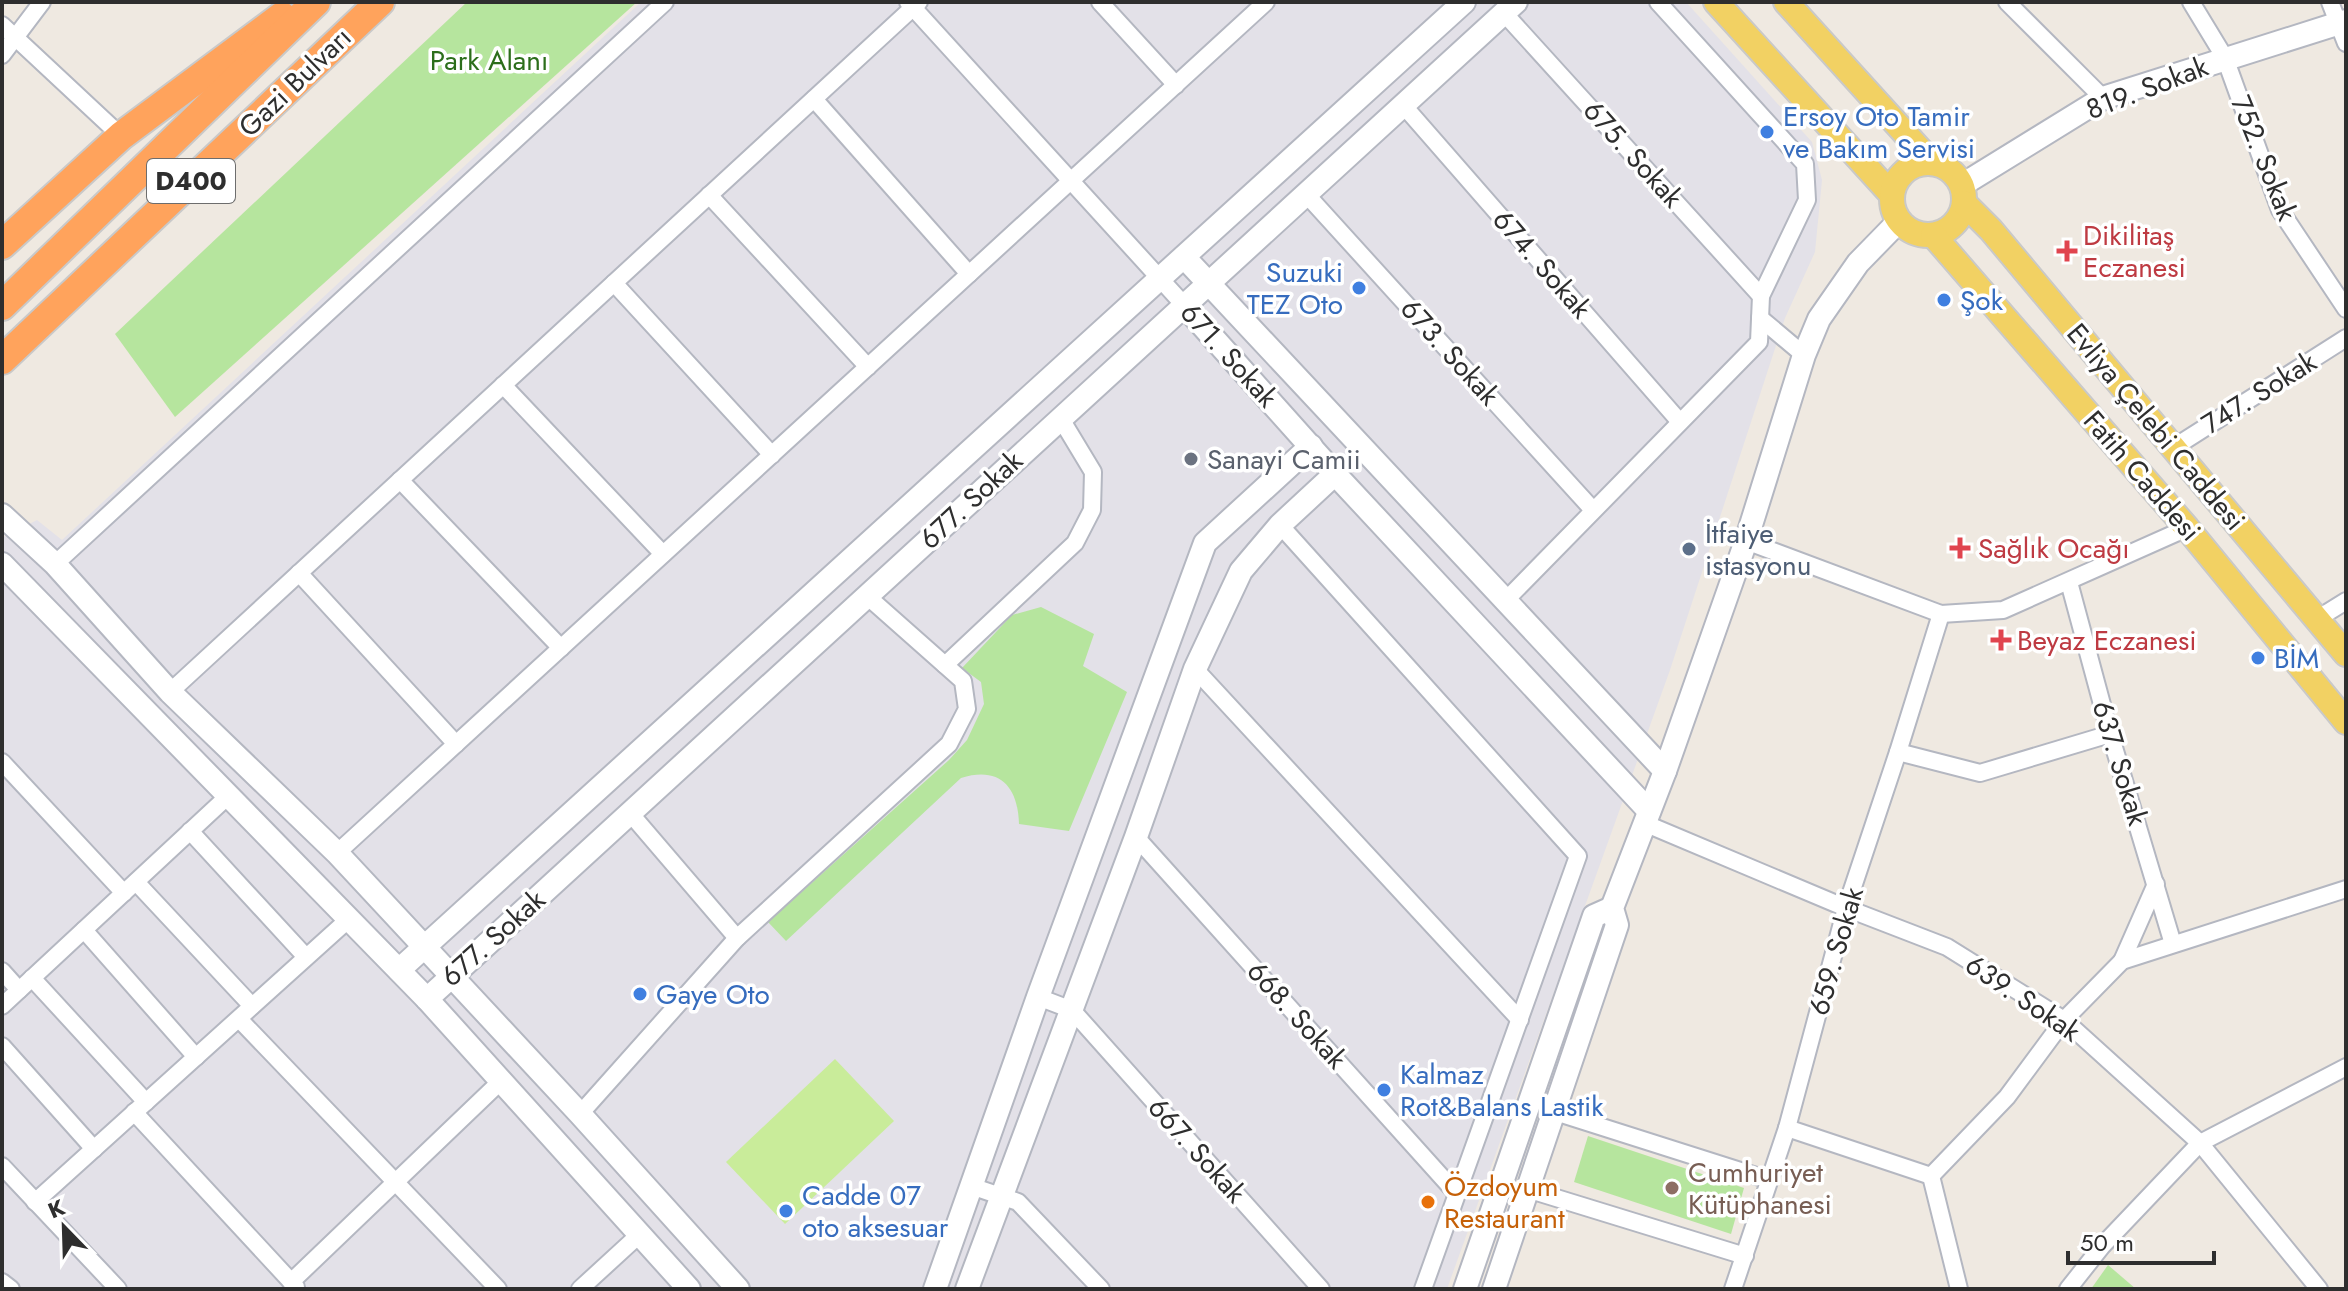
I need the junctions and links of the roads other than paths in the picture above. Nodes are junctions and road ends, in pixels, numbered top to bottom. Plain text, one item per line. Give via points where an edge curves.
1 (42, 2) edge
2 (303, 2) edge
3 (316, 2) edge
4 (380, 2) edge
5 (665, 2) edge
6 (1100, 2) edge
7 (1266, 2) edge
8 (1464, 2) edge
9 (1658, 2) edge
10 (1716, 2) edge
11 (1786, 2) edge
12 (2007, 2) edge
13 (2191, 2) edge
14 (2330, 2) edge
15 (914, 4) edge
16 (1510, 8) edge
17 (2, 25) edge
18 (2343, 30) edge
19 (16, 38) junction
20 (2, 55) edge
21 (2225, 58) junction
22 (1176, 85) junction
23 (2103, 98) junction
24 (814, 99) junction
25 (1404, 106) junction
26 (121, 136) junction
27 (1932, 163) junction
28 (1071, 180) junction
29 (1306, 194) junction
30 (1963, 194) junction
31 (709, 195) junction
32 (1892, 195) junction
33 (1899, 221) junction
34 (1933, 235) junction
35 (2, 245) edge
36 (1184, 257) junction
37 (969, 274) junction
38 (1160, 278) junction
39 (614, 283) junction
40 (1208, 285) junction
41 (1761, 296) junction
42 (1184, 305) junction
43 (2, 306) edge
44 (2346, 309) edge
45 (1760, 318) junction
46 (2346, 338) edge
47 (1804, 355) junction
48 (2, 360) edge
49 (868, 367) junction
50 (503, 385) junction
51 (1061, 419) junction
52 (1680, 422) junction
53 (1311, 446) junction
54 (2173, 448) junction
55 (772, 455) junction
56 (1335, 474) junction
57 (400, 480) junction
58 (1593, 510) junction
59 (2, 515) edge
60 (1280, 525) junction
61 (2187, 528) junction
62 (1746, 541) junction
63 (663, 554) junction
64 (2, 564) edge
65 (55, 564) junction
66 (299, 573) junction
67 (2069, 582) junction
68 (867, 596) junction
69 (1505, 601) junction
70 (2346, 601) edge
71 (1941, 614) junction
72 (2317, 619) junction
73 (561, 648) junction
74 (2346, 654) edge
75 (945, 665) junction
76 (1195, 669) junction
77 (170, 692) junction
78 (148, 715) junction
79 (2346, 722) edge
80 (2110, 734) junction
81 (456, 744) junction
82 (1898, 752) junction
83 (2, 762) edge
84 (1665, 771) junction
85 (227, 797) junction
86 (630, 813) junction
87 (1646, 817) junction
88 (190, 831) junction
89 (1136, 837) junction
90 (337, 853) junction
91 (309, 878) junction
92 (2156, 884) junction
93 (130, 887) junction
94 (2346, 889) edge
95 (1612, 908) junction
96 (1846, 908) junction
97 (350, 918) junction
98 (84, 930) junction
99 (737, 938) junction
100 (2173, 944) junction
101 (426, 948) junction
102 (306, 957) junction
103 (2122, 961) junction
104 (399, 970) junction
105 (2, 971) edge
106 (452, 976) junction
107 (32, 978) junction
108 (19, 990) junction
109 (1038, 997) junction
110 (427, 999) junction
111 (2, 1006) edge
112 (252, 1006) junction
113 (1072, 1010) junction
114 (239, 1019) junction
115 (1520, 1020) junction
116 (2064, 1020) junction
117 (2, 1046) edge
118 (196, 1057) junction
119 (2346, 1067) edge
120 (501, 1081) junction
121 (140, 1107) junction
122 (1555, 1112) junction
123 (580, 1114) junction
124 (1787, 1128) junction
125 (2200, 1143) junction
126 (94, 1149) junction
127 (2, 1166) edge
128 (1931, 1176) junction
129 (396, 1180) junction
130 (1769, 1180) junction
131 (971, 1186) junction
132 (1527, 1189) junction
133 (1457, 1194) junction
134 (1003, 1195) junction
135 (35, 1202) junction
136 (640, 1234) junction
137 (1745, 1256) junction
138 (2, 1282) edge
139 (294, 1285) edge
140 (1958, 1285) edge
141 (11, 1289) edge
142 (118, 1289) edge
143 (498, 1289) edge
144 (580, 1289) edge
145 (689, 1289) edge
146 (738, 1289) edge
147 (935, 1289) edge
148 (967, 1289) edge
149 (1101, 1289) edge
150 (1321, 1289) edge
151 (1423, 1289) edge
152 (1465, 1289) edge
153 (1494, 1289) edge
154 (1733, 1289) edge
155 (1939, 1289) edge
156 (2068, 1289) edge
157 (2319, 1289) edge

1 - 19 street
2 - 26 highway
3 - 43 highway, Gazi Bulvarı / D400
4 - 48 highway, Gazi Bulvarı / D400
5 - 65 street
6 - 22 street
7 - 22 street
8 - 36 street, 677. Sokak
9 - 41 street via 1805,164 1807,200
10 - 32 main road
11 - 27 main road
12 - 23 street
13 - 21 street, 752. Sokak
14 - 18 street
15 - 24 street
15 - 28 street, 671. Sokak
16 - 25 street, 677. Sokak
16 - 41 street, 675. Sokak
17 - 19 street
18 - 21 street, 819. Sokak
19 - 20 street
19 - 26 street
21 - 23 street, 819. Sokak
21 - 44 street, 752. Sokak via 2280,210
22 - 28 street
23 - 30 street, 819. Sokak
24 - 31 street
24 - 37 street
25 - 29 street, 677. Sokak
25 - 52 street, 674. Sokak
26 - 35 highway
27 - 30 main road via 1950,170
27 - 32 main road via 1905,170
28 - 37 street
28 - 38 street, 671. Sokak
29 - 40 street, 677. Sokak
29 - 58 street, 673. Sokak
30 - 34 main road via 1962,213 1950,228
30 - 54 main road, Evliya Çelebi Caddesi
31 - 39 street
31 - 49 street
32 - 33 main road
33 - 34 main road via 1914,233
33 - 47 street via 1858,263 1819,319
34 - 61 main road, Fatih Caddesi
36 - 38 street, 677. Sokak
36 - 40 street, 671. Sokak
37 - 49 street
38 - 42 street, 671. Sokak
38 - 101 street, 677. Sokak
39 - 50 street
39 - 55 street
40 - 42 street, 677. Sokak
40 - 69 street, 671. Sokak
41 - 45 street
42 - 51 street, 677. Sokak
42 - 53 street, 671. Sokak
45 - 47 street
45 - 52 street via 1759,342
46 - 54 street, 747. Sokak
47 - 62 street
49 - 55 street
50 - 57 street
50 - 63 street
51 - 68 street, 677. Sokak
51 - 75 street via 1093,472 1092,510 1075,543
52 - 58 street
53 - 56 street, 671. Sokak
53 - 109 street via 1205,543
54 - 72 main road, Evliya Çelebi Caddesi
55 - 63 street
56 - 60 street
56 - 87 street, 671. Sokak
57 - 66 street
57 - 73 street
58 - 69 street
59 - 65 street
60 - 76 street via 1241,571
60 - 115 street via 1578,856
61 - 67 street
61 - 79 main road, Fatih Caddesi
62 - 71 street
62 - 84 street
63 - 73 street
64 - 78 street
65 - 77 street
66 - 77 street
66 - 81 street
67 - 71 street via 2003,610
67 - 80 street, 637. Sokak
68 - 75 street
68 - 86 street, 677. Sokak
69 - 84 street, 671. Sokak
70 - 72 street
71 - 82 street, 659. Sokak
72 - 74 main road, Evliya Çelebi Caddesi
73 - 81 street
75 - 99 street via 963,681 967,709 949,744
76 - 89 street
76 - 115 street
77 - 78 street
77 - 90 street
78 - 85 street
80 - 82 street via 1980,773
80 - 92 street, 637. Sokak
81 - 90 street
82 - 96 street, 659. Sokak
83 - 93 street
84 - 87 street
85 - 88 street
85 - 91 street
86 - 99 street
86 - 106 street, 677. Sokak
87 - 95 street
87 - 96 street, 639. Sokak
88 - 93 street
88 - 102 street
89 - 113 street
89 - 133 street, 668. Sokak
90 - 91 street
90 - 101 street
91 - 97 street
92 - 100 street, 637. Sokak
92 - 103 street
93 - 98 street
93 - 112 street
94 - 100 street
95 - 122 street via 1617,925
95 - 152 street via 1594,916
96 - 116 street, 639. Sokak via 1947,947
96 - 124 street, 659. Sokak
97 - 102 street
97 - 104 street
98 - 107 street
98 - 118 street
99 - 123 street
100 - 103 street
101 - 104 street, 677. Sokak
101 - 106 street
102 - 112 street
103 - 116 street
104 - 110 street
105 - 108 street
106 - 110 street, 677. Sokak
106 - 123 street
107 - 108 street
107 - 121 street
108 - 111 street
109 - 113 street
109 - 131 street
110 - 120 street
112 - 114 street
113 - 134 street
113 - 150 street, 667. Sokak
114 - 118 street
114 - 129 street
115 - 133 street
116 - 125 street, 639. Sokak
116 - 128 street via 2007,1097
117 - 126 street
118 - 121 street
119 - 125 street
120 - 129 street
120 - 136 street
121 - 126 street
121 - 139 street
122 - 130 street
122 - 132 street
123 - 146 street
124 - 128 street
124 - 130 street, 659. Sokak
125 - 156 street
125 - 157 street, 639. Sokak
126 - 135 street
127 - 135 street
128 - 140 street
129 - 139 street
129 - 143 street
130 - 137 street, 659. Sokak
131 - 134 street
131 - 147 street
132 - 137 street
132 - 153 street
133 - 151 street
134 - 148 street
134 - 149 street via 1018,1202
135 - 142 street
136 - 144 street
136 - 145 street
137 - 154 street, 659. Sokak
138 - 141 street
140 - 155 street

